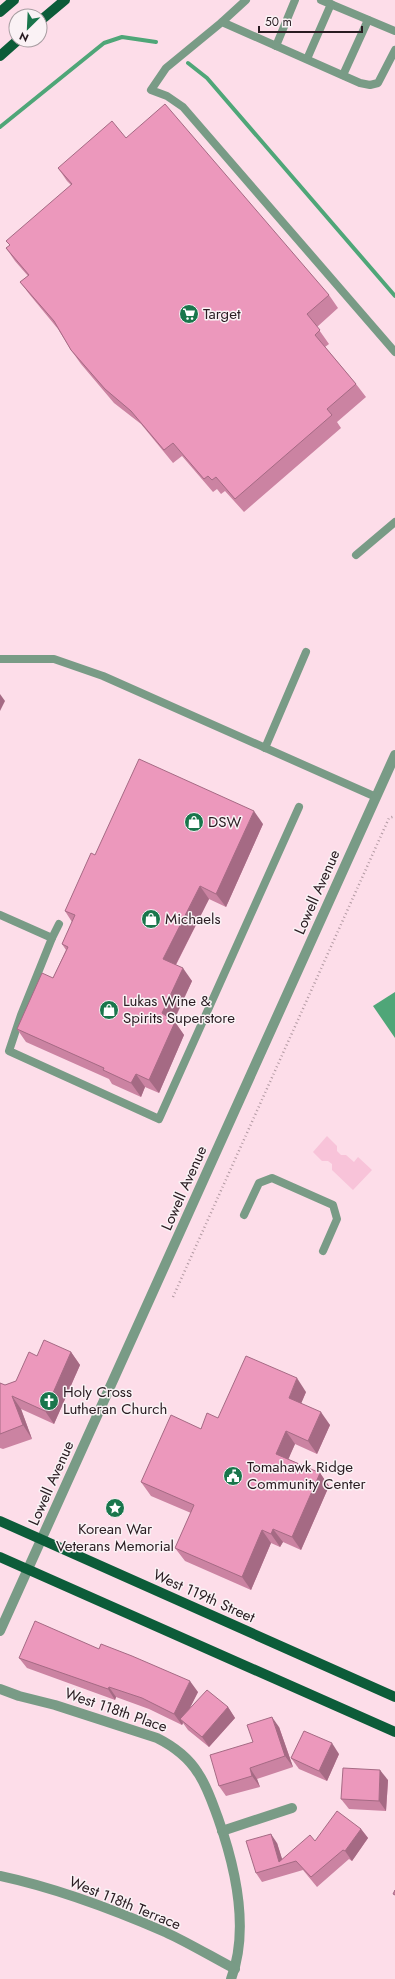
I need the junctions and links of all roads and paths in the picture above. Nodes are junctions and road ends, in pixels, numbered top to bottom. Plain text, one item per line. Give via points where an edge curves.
1 (14, 0) edge
2 (65, 0) edge
3 (246, 0) edge
4 (295, 0) edge
5 (321, 0) edge
6 (331, 4) junction
7 (0, 12) edge
8 (48, 14) edge
9 (368, 20) junction
10 (222, 22) junction
11 (395, 31) edge
12 (276, 46) junction
13 (9, 48) edge
14 (395, 50) edge
15 (0, 56) edge
16 (307, 59) junction
17 (343, 76) junction
18 (395, 352) edge
19 (395, 522) edge
20 (356, 555) dead end
21 (306, 652) dead end
22 (0, 660) edge
23 (265, 748) junction
24 (395, 756) edge
25 (376, 797) junction
26 (300, 807) dead end
27 (395, 816) edge
28 (0, 915) edge
29 (59, 924) dead end
30 (52, 938) junction
31 (244, 1215) dead end
32 (323, 1251) dead end
33 (173, 1297) dead end
34 (0, 1521) edge
35 (42, 1540) junction
36 (0, 1557) edge
37 (29, 1569) junction
38 (0, 1632) edge
39 (0, 1689) edge
40 (395, 1697) edge
41 (395, 1732) edge
42 (292, 1808) dead end
43 (222, 1831) junction
44 (0, 1876) edge
45 (233, 1974) edge

1 - 7 main road
2 - 8 main road
3 - 10 lane
4 - 12 lane
5 - 6 lane
6 - 9 lane
6 - 16 lane
9 - 11 lane
9 - 17 lane
10 - 12 lane
10 - 18 lane via 166,68 151,90 167,96 183,107
12 - 16 lane
13 - 15 main road
14 - 17 lane via 378,83 370,85
16 - 17 lane
19 - 20 lane
21 - 23 lane
22 - 23 lane via 54,659 104,676
23 - 25 lane
24 - 25 street, Lowell Avenue
25 - 35 street, Lowell Avenue
26 - 30 lane via 159,1119 9,1051
27 - 33 path via 389,818
28 - 30 lane
29 - 30 lane
31 - 32 lane via 259,1183 272,1178 326,1202 332,1205 337,1219
34 - 35 main road, West 119th Street
35 - 37 street, Lowell Avenue
35 - 40 main road, West 119th Street
36 - 37 main road
37 - 38 street, Lowell Avenue
37 - 41 main road
39 - 43 street, West 118th Place via 55,1704 168,1744 185,1756 198,1772 212,1801
42 - 43 street
43 - 45 street, West 118th Place via 229,1852 240,1923
44 - 45 street, West 118th Terrace via 129,1917 166,1933

